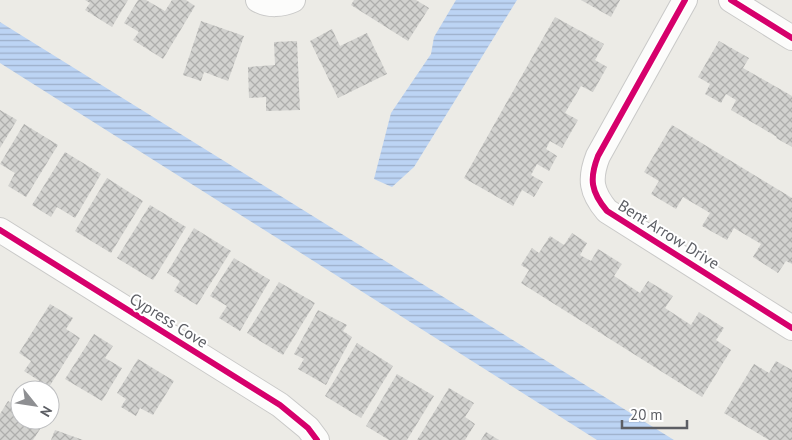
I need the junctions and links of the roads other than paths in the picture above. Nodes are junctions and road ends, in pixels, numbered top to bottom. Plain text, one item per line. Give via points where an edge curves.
1 (258, 0) edge
2 (293, 0) edge
3 (685, 0) edge
4 (731, 0) edge
5 (792, 38) edge
6 (0, 230) edge
7 (792, 328) edge
8 (318, 440) edge

1 - 2 street via 276,4
3 - 7 street, Bent Arrow Drive via 598,156 592,185 607,211
4 - 5 street
6 - 8 street, Cypress Cove via 280,405

